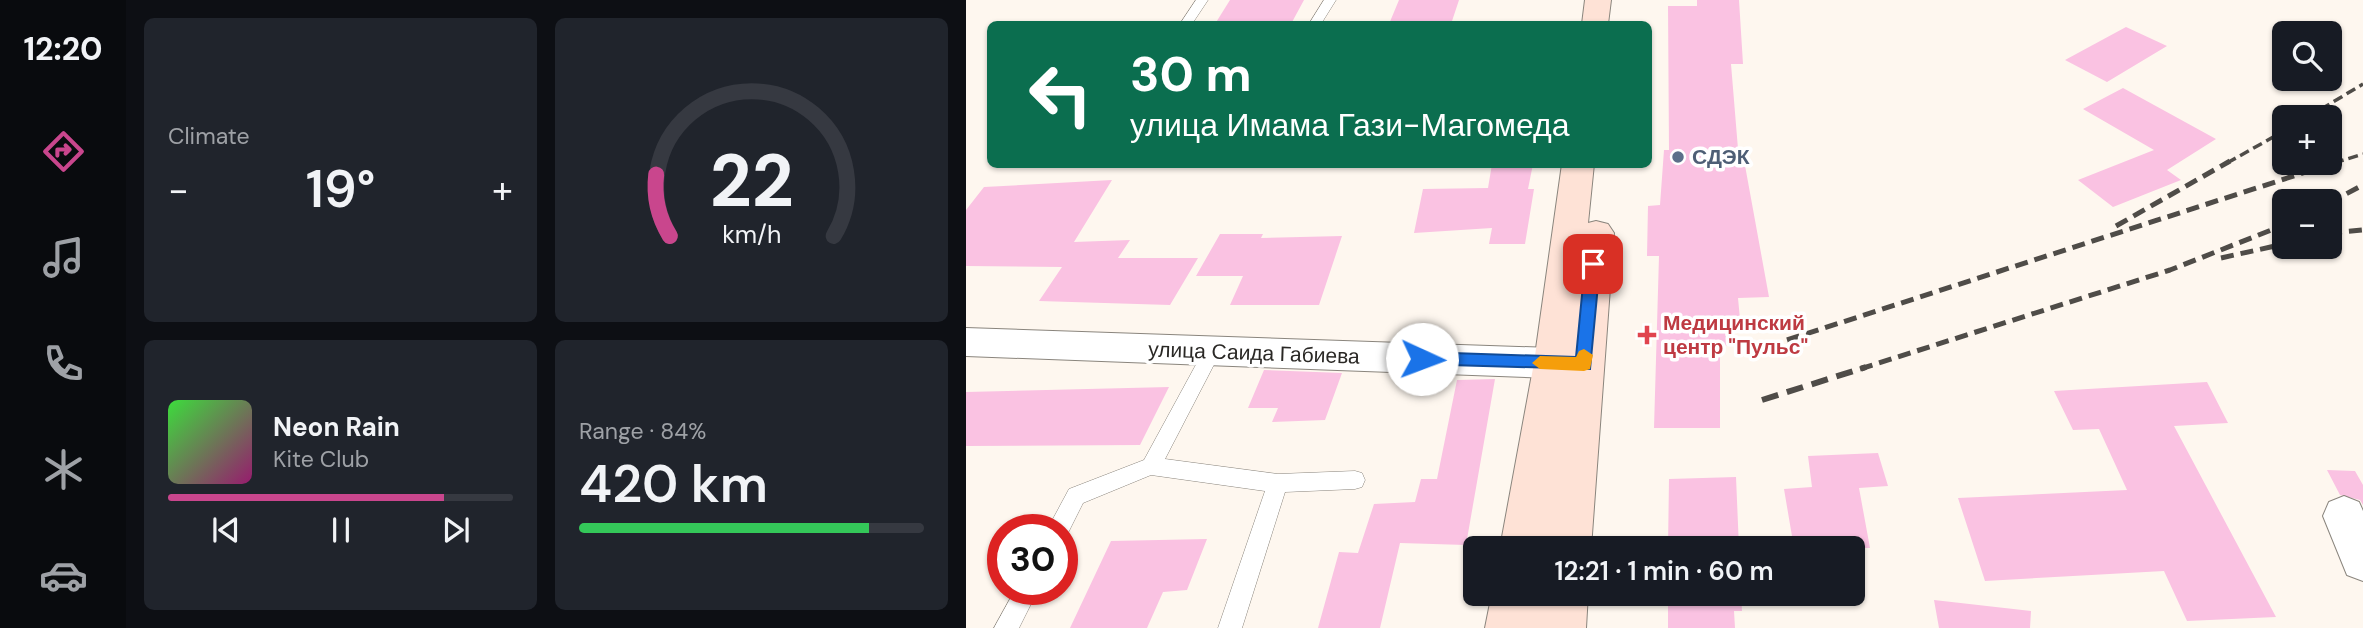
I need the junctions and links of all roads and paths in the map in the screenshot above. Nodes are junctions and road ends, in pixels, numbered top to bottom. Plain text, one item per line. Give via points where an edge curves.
1 (1202, 0) edge
2 (1329, 0) edge
3 (1598, 0) edge
4 (1617, 0) edge
5 (1188, 21) edge
6 (1317, 21) edge
7 (1595, 21) edge
8 (1615, 21) edge
9 (1578, 168) edge
10 (1601, 168) edge
11 (966, 342) edge
12 (1211, 353) junction
13 (1569, 364) junction
14 (1151, 466) junction
15 (1355, 480) dead end
16 (1278, 483) junction
17 (1066, 514) edge
18 (2344, 516) dead end
19 (1527, 536) edge
20 (1567, 536) edge
21 (2363, 560) edge
22 (1019, 605) edge
23 (1515, 606) edge
24 (1562, 606) edge
25 (1006, 628) edge
26 (1230, 628) edge
27 (1511, 628) edge
28 (1560, 628) edge

1 - 5 lane
2 - 6 lane
3 - 7 main road
4 - 8 main road
9 - 13 main road
10 - 13 main road
11 - 12 street, улица Саида Габиева
12 - 13 street, улица Саида Габиева
12 - 14 lane
13 - 19 main road
13 - 20 main road
14 - 16 lane
14 - 17 lane via 1076,496
15 - 16 lane
16 - 26 lane
18 - 21 street
22 - 25 lane
23 - 27 main road
24 - 28 main road

